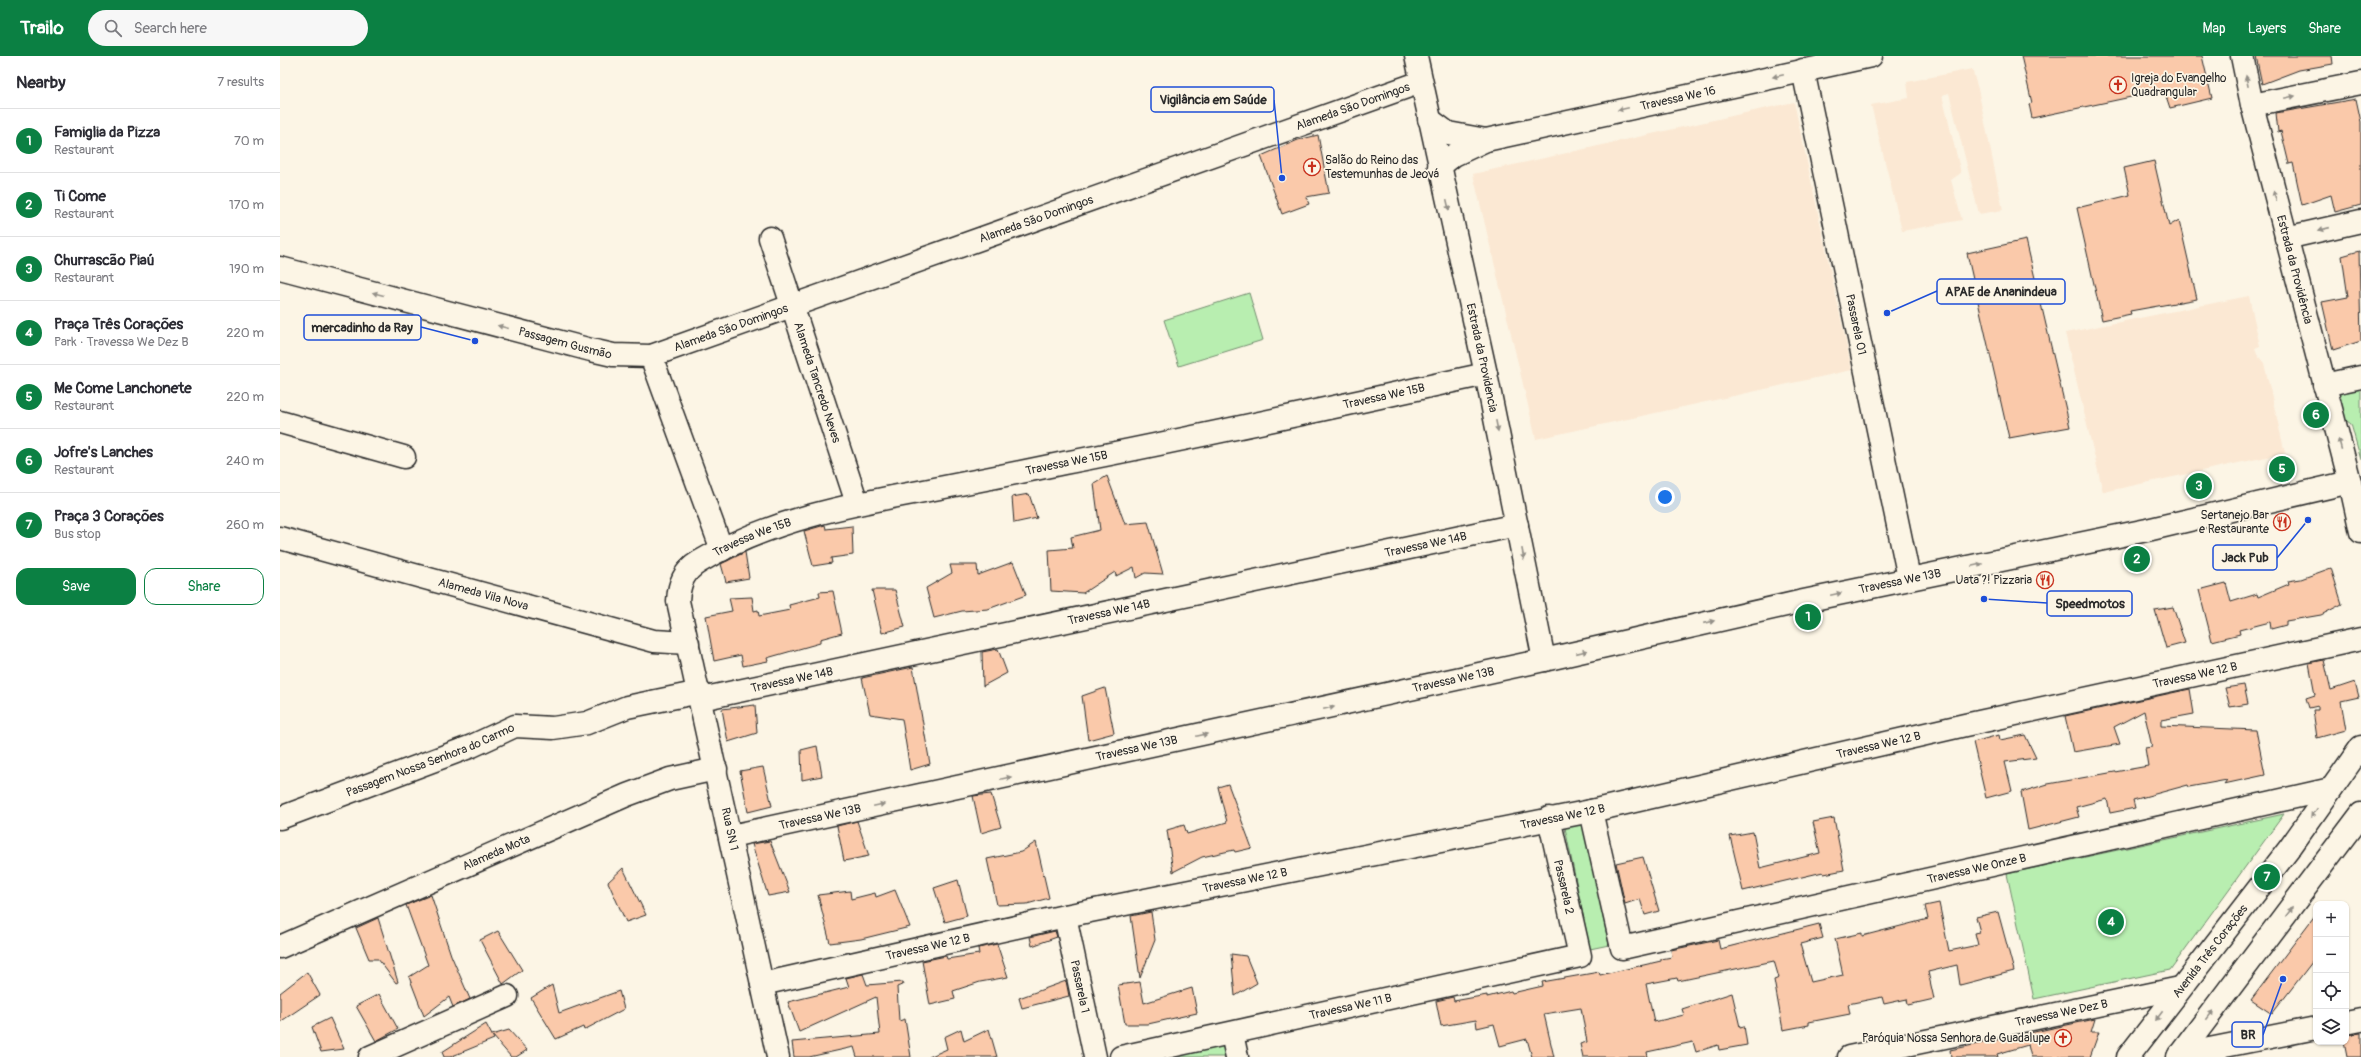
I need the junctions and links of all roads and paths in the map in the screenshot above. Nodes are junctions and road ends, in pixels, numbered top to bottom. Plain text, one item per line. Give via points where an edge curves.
1 (1416, 56) edge
2 (1871, 56) edge
3 (2242, 56) edge
4 (1803, 70) junction
5 (1421, 82) junction
6 (2361, 83) edge
7 (2252, 105) junction
8 (1429, 119) junction
9 (1486, 140) junction
10 (1439, 167) junction
11 (2361, 221) edge
12 (770, 238) dead end
13 (2286, 238) junction
14 (280, 268) edge
15 (793, 306) junction
16 (651, 356) junction
17 (1486, 374) junction
18 (2361, 377) edge
19 (2324, 385) junction
20 (280, 422) edge
21 (404, 457) dead end
22 (2350, 482) junction
23 (857, 503) junction
24 (1517, 524) junction
25 (2361, 532) edge
26 (280, 538) edge
27 (722, 550) junction
28 (1908, 578) junction
29 (678, 601) joint
30 (2361, 639) edge
31 (688, 643) junction
32 (1544, 661) junction
33 (701, 695) junction
34 (2361, 747) edge
35 (716, 769) junction
36 (2331, 789) junction
37 (1591, 811) junction
38 (2361, 814) edge
39 (280, 818) edge
40 (1548, 818) junction
41 (732, 836) junction
42 (1065, 916) junction
43 (280, 947) edge
44 (1580, 956) joint
45 (762, 984) junction
46 (2180, 988) junction
47 (506, 996) dead end
48 (2361, 1020) edge
49 (2349, 1022) edge
50 (2313, 1029) edge
51 (1232, 1034) junction
52 (2178, 1056) edge
53 (370, 1057) edge
54 (778, 1057) edge
55 (1095, 1057) edge
56 (1121, 1057) edge
57 (1237, 1057) edge
58 (1849, 1057) edge
59 (2128, 1057) edge

1 - 5 street, Estrada da Providencia
2 - 4 street, Travessa We 16
7 -> 3 street, Estrada da Providência
4 -> 9 street, Travessa We 16
4 - 28 street, Passarela 01
5 - 8 street, Estrada da Providencia
5 - 15 street, Alameda São Domingos
7 -> 6 street
13 -> 7 street, Estrada da Providência
8 - 9 street via 1448,133
8 - 10 street, Estrada da Providencia
9 - 10 street via 1454,155
10 -> 17 street, Estrada da Providencia
11 -> 13 street
12 - 15 street, Alameda Tancredo Neves
13 - 19 street, Estrada da Providência
16 -> 14 street, Passagem Gusmão via 613,355 591,350
15 - 16 street, Alameda São Domingos
15 - 23 street, Alameda Tancredo Neves
16 - 27 street
17 - 23 street, Travessa We 15B via 1078,461
17 -> 24 street, Estrada da Providencia
18 - 19 street
22 -> 19 street, Estrada da Providência
20 - 21 street
22 - 25 street, Estrada da Providência
28 -> 22 street, Travessa We 13B via 2147,530
23 - 27 street, Travessa We 15B via 762,532
24 -> 32 street, Estrada da Providencia
24 - 33 street, Travessa We 14B
26 - 31 street, Alameda Vila Nova via 654,641
27 - 29 street, Travessa We 15B via 698,562 688,571 682,578
32 -> 28 street, Travessa We 13B
29 - 31 street, Rua SN 1
30 - 37 street, Travessa We 12 B via 1965,725
31 - 33 street, Rua SN 1
41 -> 32 street, Travessa We 13B
33 - 35 street, Rua SN 1
33 - 39 street, Passagem Nossa Senhora do Carmo via 627,707 587,723 553,728 515,726 472,746
34 - 36 street, Avenida Três Corações
35 - 41 street, Rua SN 1
35 - 43 street, Alameda Mota via 670,779 627,795
36 - 37 street, Travessa We Onze B via 1622,948
36 -> 46 street, Avenida Três Corações via 2289,849
37 - 40 street, Travessa We 12 B
52 -> 38 street
40 - 42 street, Travessa We 12 B
40 - 44 street, Passarela 2
41 - 45 street, Rua SN 1
42 - 45 street, Travessa We 12 B
42 - 55 street, Passarela 1
44 - 51 street, Travessa We 11 B
45 - 54 street, Rua SN 1
46 - 58 street, Travessa We Dez B
46 -> 59 street, Avenida Três Corações
47 - 53 street
48 - 49 street
50 - 52 street
51 - 56 street, Travessa We 11 B
51 - 57 street

